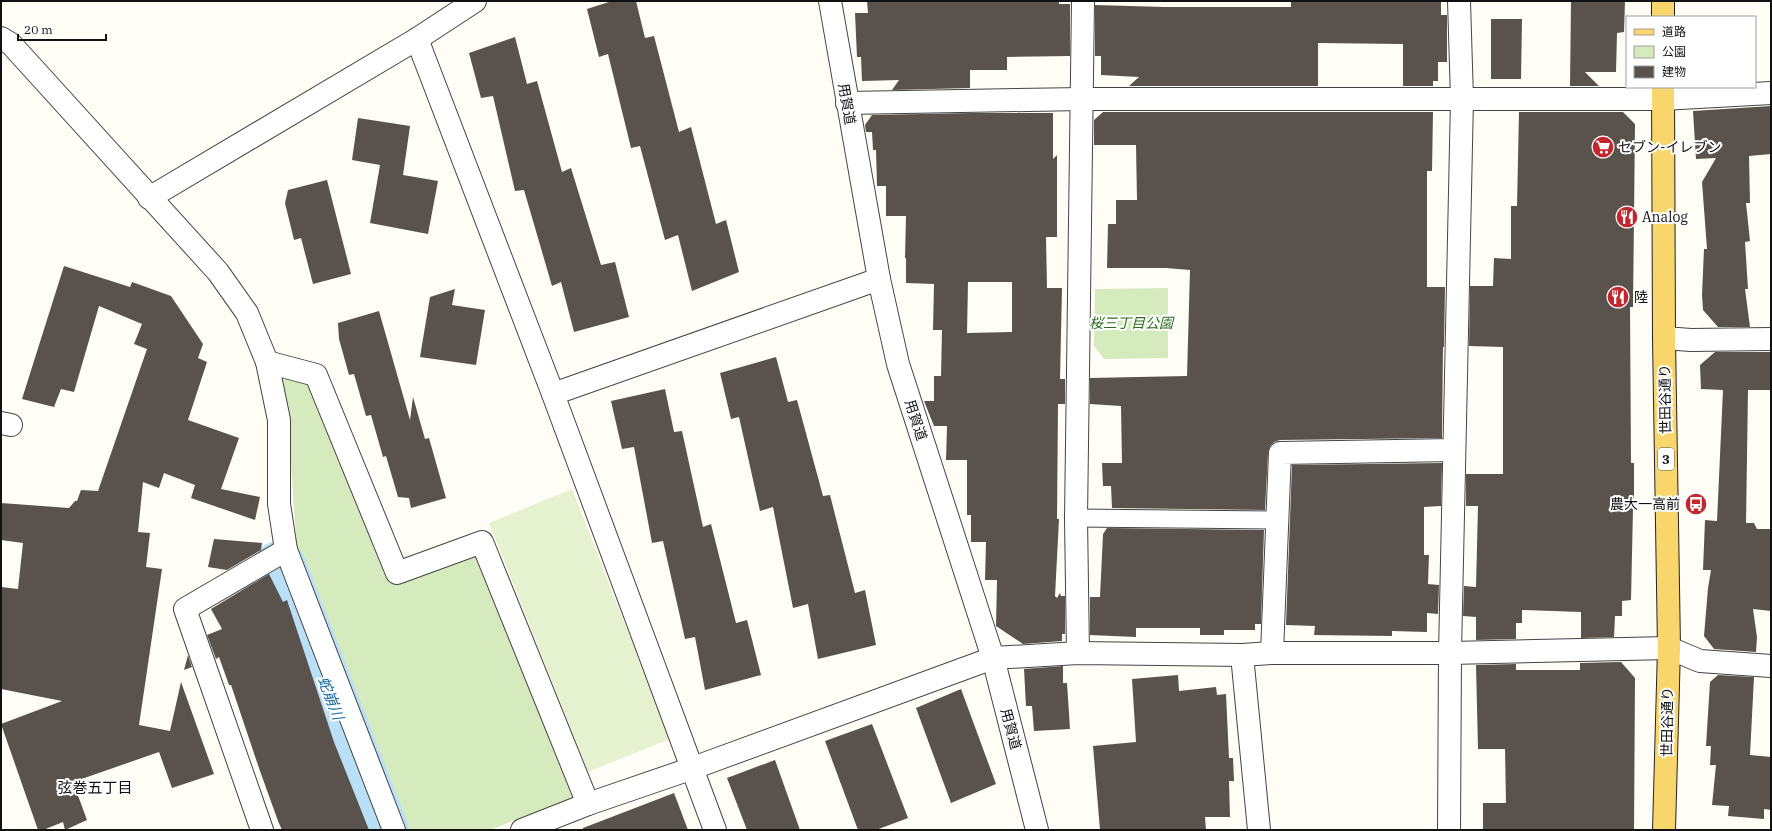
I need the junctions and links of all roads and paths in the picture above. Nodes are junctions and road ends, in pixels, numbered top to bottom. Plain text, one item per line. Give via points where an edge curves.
1 (475, 1) edge
2 (830, 1) edge
3 (1083, 1) edge
4 (1459, 1) edge
5 (1663, 1) edge
6 (1663, 16) edge
7 (1, 38) edge
8 (417, 38) junction
9 (1663, 93) edge
10 (1771, 93) edge
11 (1082, 99) junction
12 (1462, 99) junction
13 (847, 103) junction
14 (149, 198) junction
15 (879, 279) junction
16 (1664, 338) junction
17 (1771, 339) edge
18 (267, 362) junction
19 (553, 394) junction
20 (1454, 450) junction
21 (1076, 518) junction
22 (1276, 520) junction
23 (286, 550) junction
24 (1669, 648) junction
25 (1078, 653) junction
26 (1272, 653) junction
27 (1450, 653) junction
28 (1242, 655) junction
29 (992, 658) junction
30 (1771, 666) edge
31 (693, 768) junction
32 (588, 804) junction
33 (262, 830) edge
34 (394, 830) edge
35 (522, 830) edge
36 (715, 830) edge
37 (1037, 830) edge
38 (1259, 830) edge
39 (1449, 830) edge
40 (1664, 830) edge

1 - 8 street
2 - 13 street, 用賀道
3 - 11 street
4 - 12 street
5 - 6 main road
7 - 14 street via 11,44
8 - 14 street
8 - 19 street
9 - 10 street
9 - 12 street
9 - 16 main road, 世田谷通り / 3
11 - 12 street
11 - 13 street
11 - 21 street
12 - 20 street
13 - 15 street, 用賀道
14 - 18 street via 218,272 247,313
15 - 19 street
15 - 29 street, 用賀道 via 898,364
16 - 17 street
16 - 24 main road, 世田谷通り / 3
18 - 23 street via 279,420 279,504
18 - 32 street via 316,374 397,572 482,542
19 - 31 street
20 - 22 street via 1280,453
20 - 27 street
21 - 22 lane
21 - 25 street
22 - 26 street
23 - 33 street via 185,609
23 - 34 street
24 - 27 street
24 - 30 street via 1700,661
24 - 40 main road, 世田谷通り / 3
25 - 28 street
25 - 29 street
26 - 27 street
26 - 28 street
27 - 39 street
28 - 38 street
29 - 31 street
29 - 37 street, 用賀道
31 - 32 street
31 - 36 street
32 - 35 street

